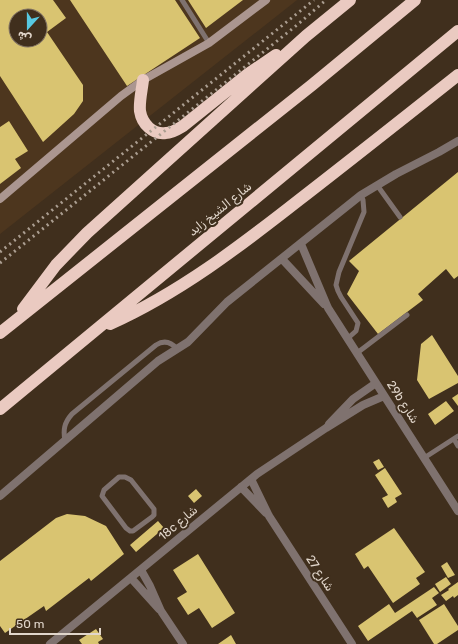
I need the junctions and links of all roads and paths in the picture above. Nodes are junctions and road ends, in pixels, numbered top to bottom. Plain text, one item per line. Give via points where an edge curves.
1 (182, 0) edge
2 (266, 0) edge
3 (350, 0) edge
4 (415, 0) edge
5 (458, 32) edge
6 (306, 36) junction
7 (208, 43) junction
8 (458, 75) edge
9 (143, 80) junction
10 (458, 140) edge
11 (377, 185) junction
12 (361, 195) junction
13 (0, 199) edge
14 (400, 217) dead end
15 (301, 244) junction
16 (282, 258) junction
17 (327, 307) junction
18 (407, 315) dead end
19 (16, 319) junction
20 (94, 331) junction
21 (0, 333) edge
22 (347, 339) junction
23 (177, 349) junction
24 (357, 353) junction
25 (376, 383) junction
26 (384, 396) junction
27 (0, 409) edge
28 (326, 428) junction
29 (456, 438) edge
30 (65, 441) junction
31 (458, 446) edge
32 (424, 458) junction
33 (251, 479) junction
34 (241, 487) junction
35 (0, 496) edge
36 (104, 498) joint
37 (458, 510) edge
38 (269, 516) junction
39 (141, 570) junction
40 (130, 578) junction
41 (161, 611) junction
42 (50, 644) edge
43 (183, 644) edge
44 (352, 644) edge

1 - 7 lane
2 - 7 street
3 - 6 highway
4 - 19 highway via 312,85
5 - 20 highway, شارع الشيخ زايد
6 - 9 highway via 262,64 183,126 165,134 148,128 142,120 140,111
6 - 19 highway via 87,233 56,265
7 - 9 street
8 - 20 highway via 226,256 165,296
9 - 13 street via 105,109
10 - 11 street
11 - 12 street
11 - 14 lane
12 - 15 street
12 - 22 lane via 364,212 336,285 358,323 356,331
15 - 16 street
15 - 17 street, 29b شارع
16 - 17 street, 29b شارع
16 - 23 street via 223,306 197,334
17 - 22 street, 29b شارع
18 - 24 lane
19 - 21 highway
20 - 27 highway, شارع الشيخ زايد
22 - 24 street, 29b شارع
23 - 30 street via 158,361
23 - 30 lane via 173,344 161,342 72,414 64,427
24 - 25 street, 29b شارع
25 - 26 street, 29b شارع
25 - 28 street, 18c شارع via 353,399
26 - 28 street, 18c شارع via 363,405
26 - 32 street, 29b شارع
28 - 33 street, 18c شارع
29 - 31 lane
29 - 32 lane
30 - 35 street
32 - 37 street, 29b شارع
33 - 34 street, 18c شارع
33 - 38 street, شارع 27
34 - 38 street, شارع 27
34 - 39 street, 18c شارع
36 - 36 lane via 130,531 136,530 154,515 153,506 131,480 125,477 119,477 104,490
38 - 44 street, شارع 27
39 - 40 street, 18c شارع
39 - 41 street
40 - 41 street
40 - 42 street, 18c شارع
41 - 43 street

